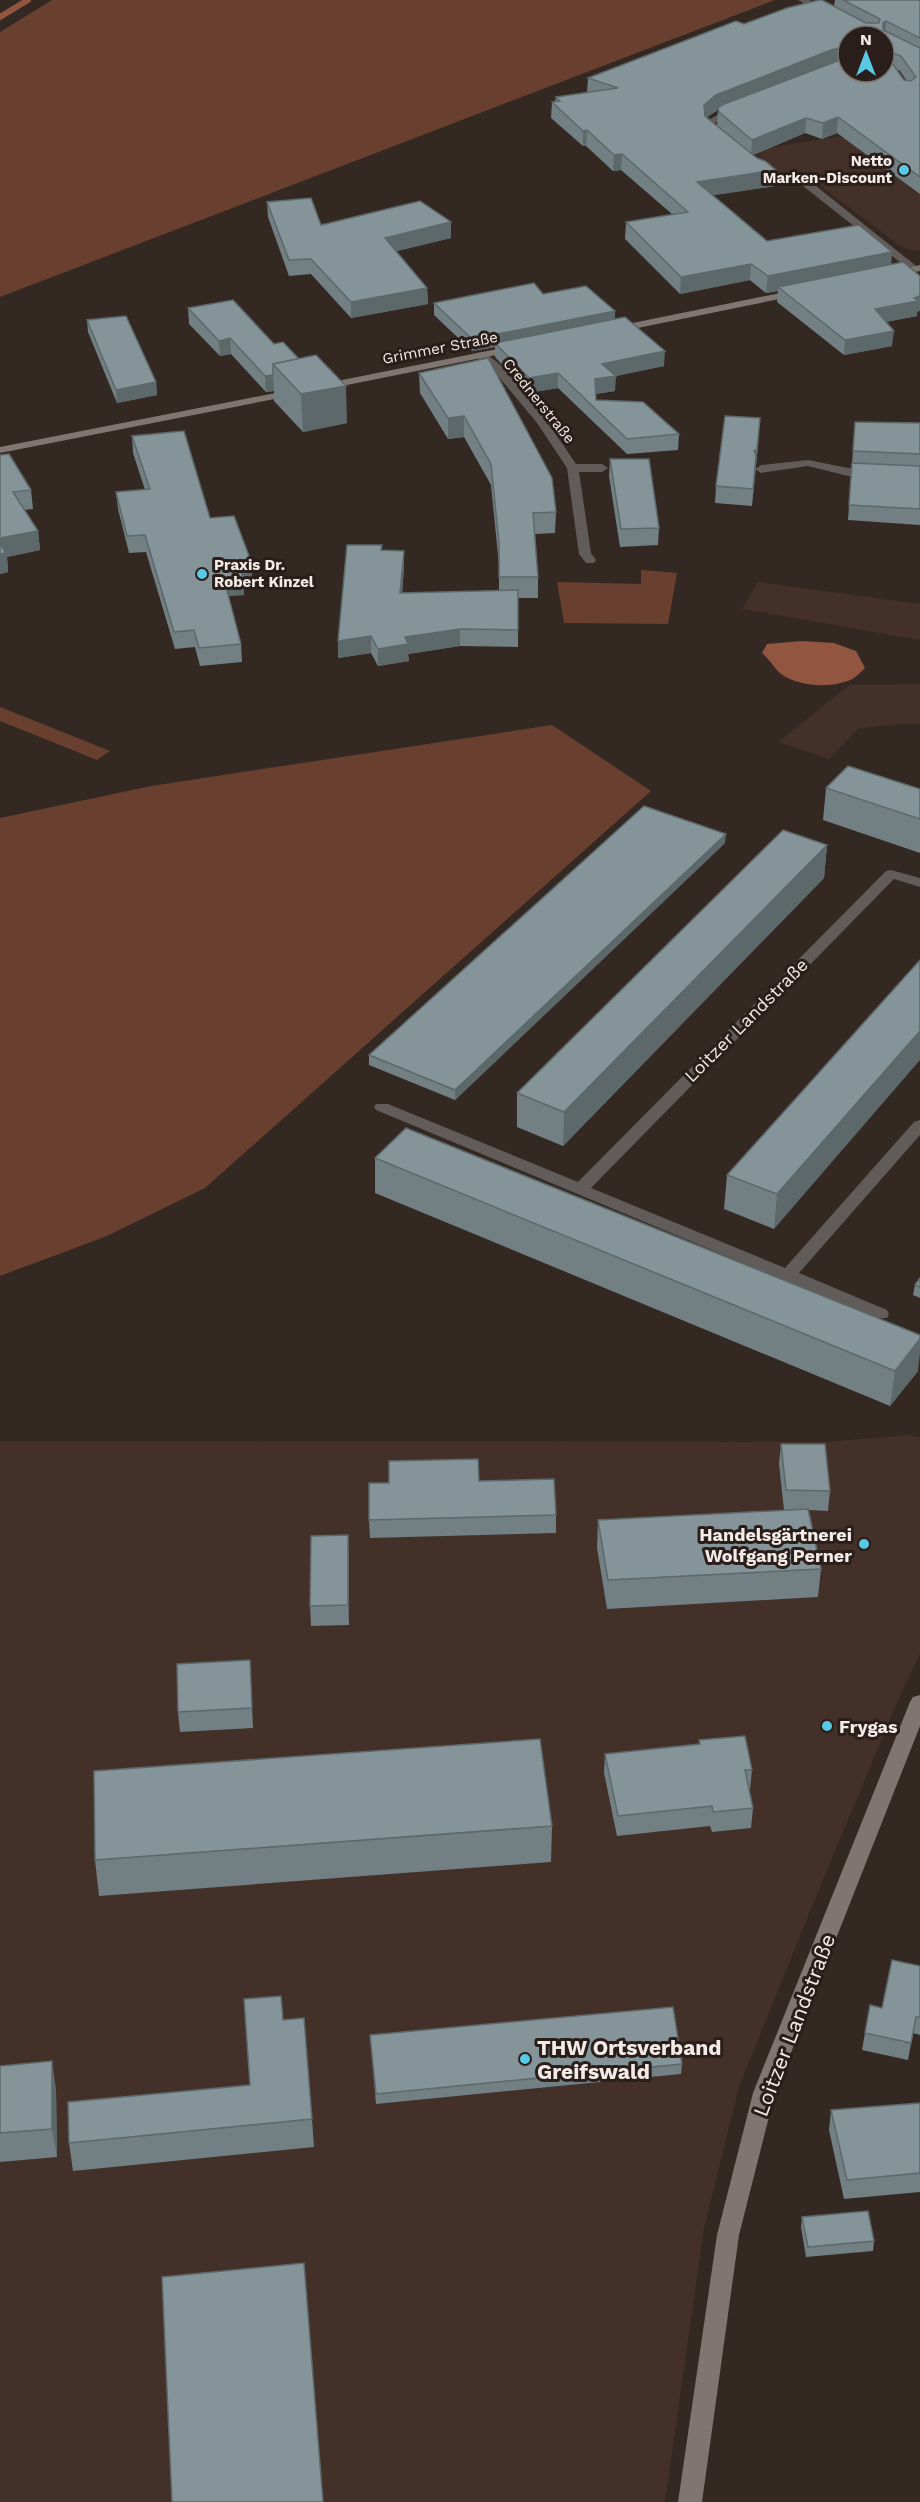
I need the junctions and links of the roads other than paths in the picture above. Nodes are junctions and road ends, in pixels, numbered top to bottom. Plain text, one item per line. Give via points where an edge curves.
1 (802, 0) edge
2 (842, 20) edge
3 (750, 102) edge
4 (728, 145) edge
5 (746, 159) edge
6 (917, 268) edge
7 (881, 275) edge
8 (813, 288) edge
9 (604, 332) edge
10 (526, 347) edge
11 (481, 355) junction
12 (0, 450) edge
13 (573, 468) junction
14 (602, 468) dead end
15 (761, 469) dead end
16 (920, 475) edge
17 (590, 560) dead end
18 (920, 884) edge
19 (382, 1107) dead end
20 (920, 1125) edge
21 (580, 1189) junction
22 (788, 1275) junction
23 (881, 1314) dead end
24 (920, 1702) edge
25 (690, 2502) edge

1 - 2 street
3 - 4 street via 710,122 711,130
5 - 6 street via 760,170 807,184
6 - 7 main road
8 - 9 main road
10 - 11 main road, Grimmer Straße
11 - 12 main road, Grimmer Straße
11 - 13 street, Crednerstraße via 502,374
13 - 14 street, Crednerstraße
13 - 17 street, Crednerstraße via 585,554
15 - 16 street via 808,463 848,472
18 - 21 street, Loitzer Landstraße via 891,874
19 - 21 street
20 - 22 street
21 - 22 street
22 - 23 street
24 - 25 main road, Loitzer Landstraße via 764,2093 728,2235

